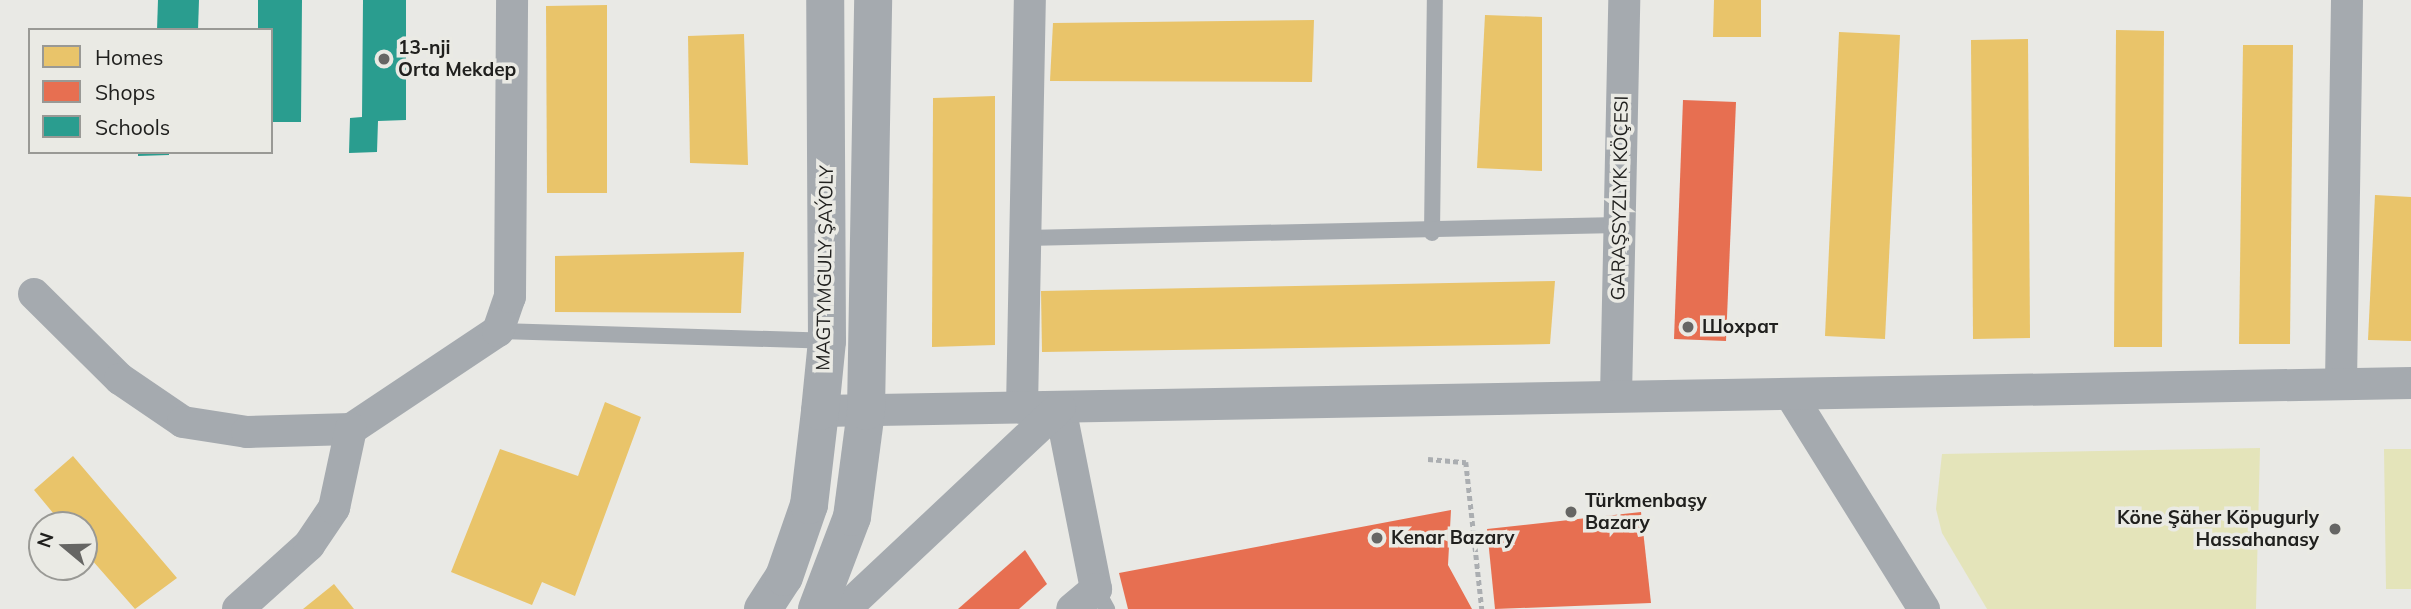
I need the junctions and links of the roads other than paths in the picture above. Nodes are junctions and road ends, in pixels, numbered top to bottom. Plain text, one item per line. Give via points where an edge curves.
1 (512, 0) edge
2 (825, 0) edge
3 (873, 0) edge
4 (1030, 0) edge
5 (1435, 0) edge
6 (1624, 0) edge
7 (2347, 0) edge
8 (1619, 225) junction
9 (1432, 233) junction
10 (1026, 238) junction
11 (34, 294) dead end
12 (499, 331) junction
13 (827, 341) junction
14 (2341, 383) junction
15 (2411, 383) edge
16 (1616, 396) junction
17 (1792, 397) junction
18 (1060, 407) junction
19 (1022, 408) junction
20 (820, 411) junction
21 (866, 411) junction
22 (351, 429) junction
23 (1102, 599) edge
24 (238, 609) edge
25 (763, 609) edge
26 (817, 609) edge
27 (845, 609) edge
28 (1072, 609) edge
29 (1924, 609) edge

1 - 12 street via 510,297
2 - 13 street, MAGTYMGULY ŞAÝOLY
3 - 21 street
4 - 10 street
5 - 9 lane
6 - 8 street, GARAŞSYZLYK KÖÇESI
7 - 14 street
8 - 9 lane
8 - 16 street, GARAŞSYZLYK KÖÇESI
9 - 10 lane
10 - 19 street
11 - 22 street via 120,379 183,422 247,432
12 - 13 lane
12 - 22 street
13 - 20 street, MAGTYMGULY ŞAÝOLY
14 - 15 street
14 - 17 street
16 - 17 street
16 - 18 street
17 - 29 street
18 - 19 street
18 - 23 street
18 - 27 street
19 - 21 street
20 - 21 street
20 - 25 street, MAGTYMGULY ŞAÝOLY via 809,505 784,577
21 - 26 street via 852,517
22 - 24 street via 334,508 309,545
23 - 28 street

